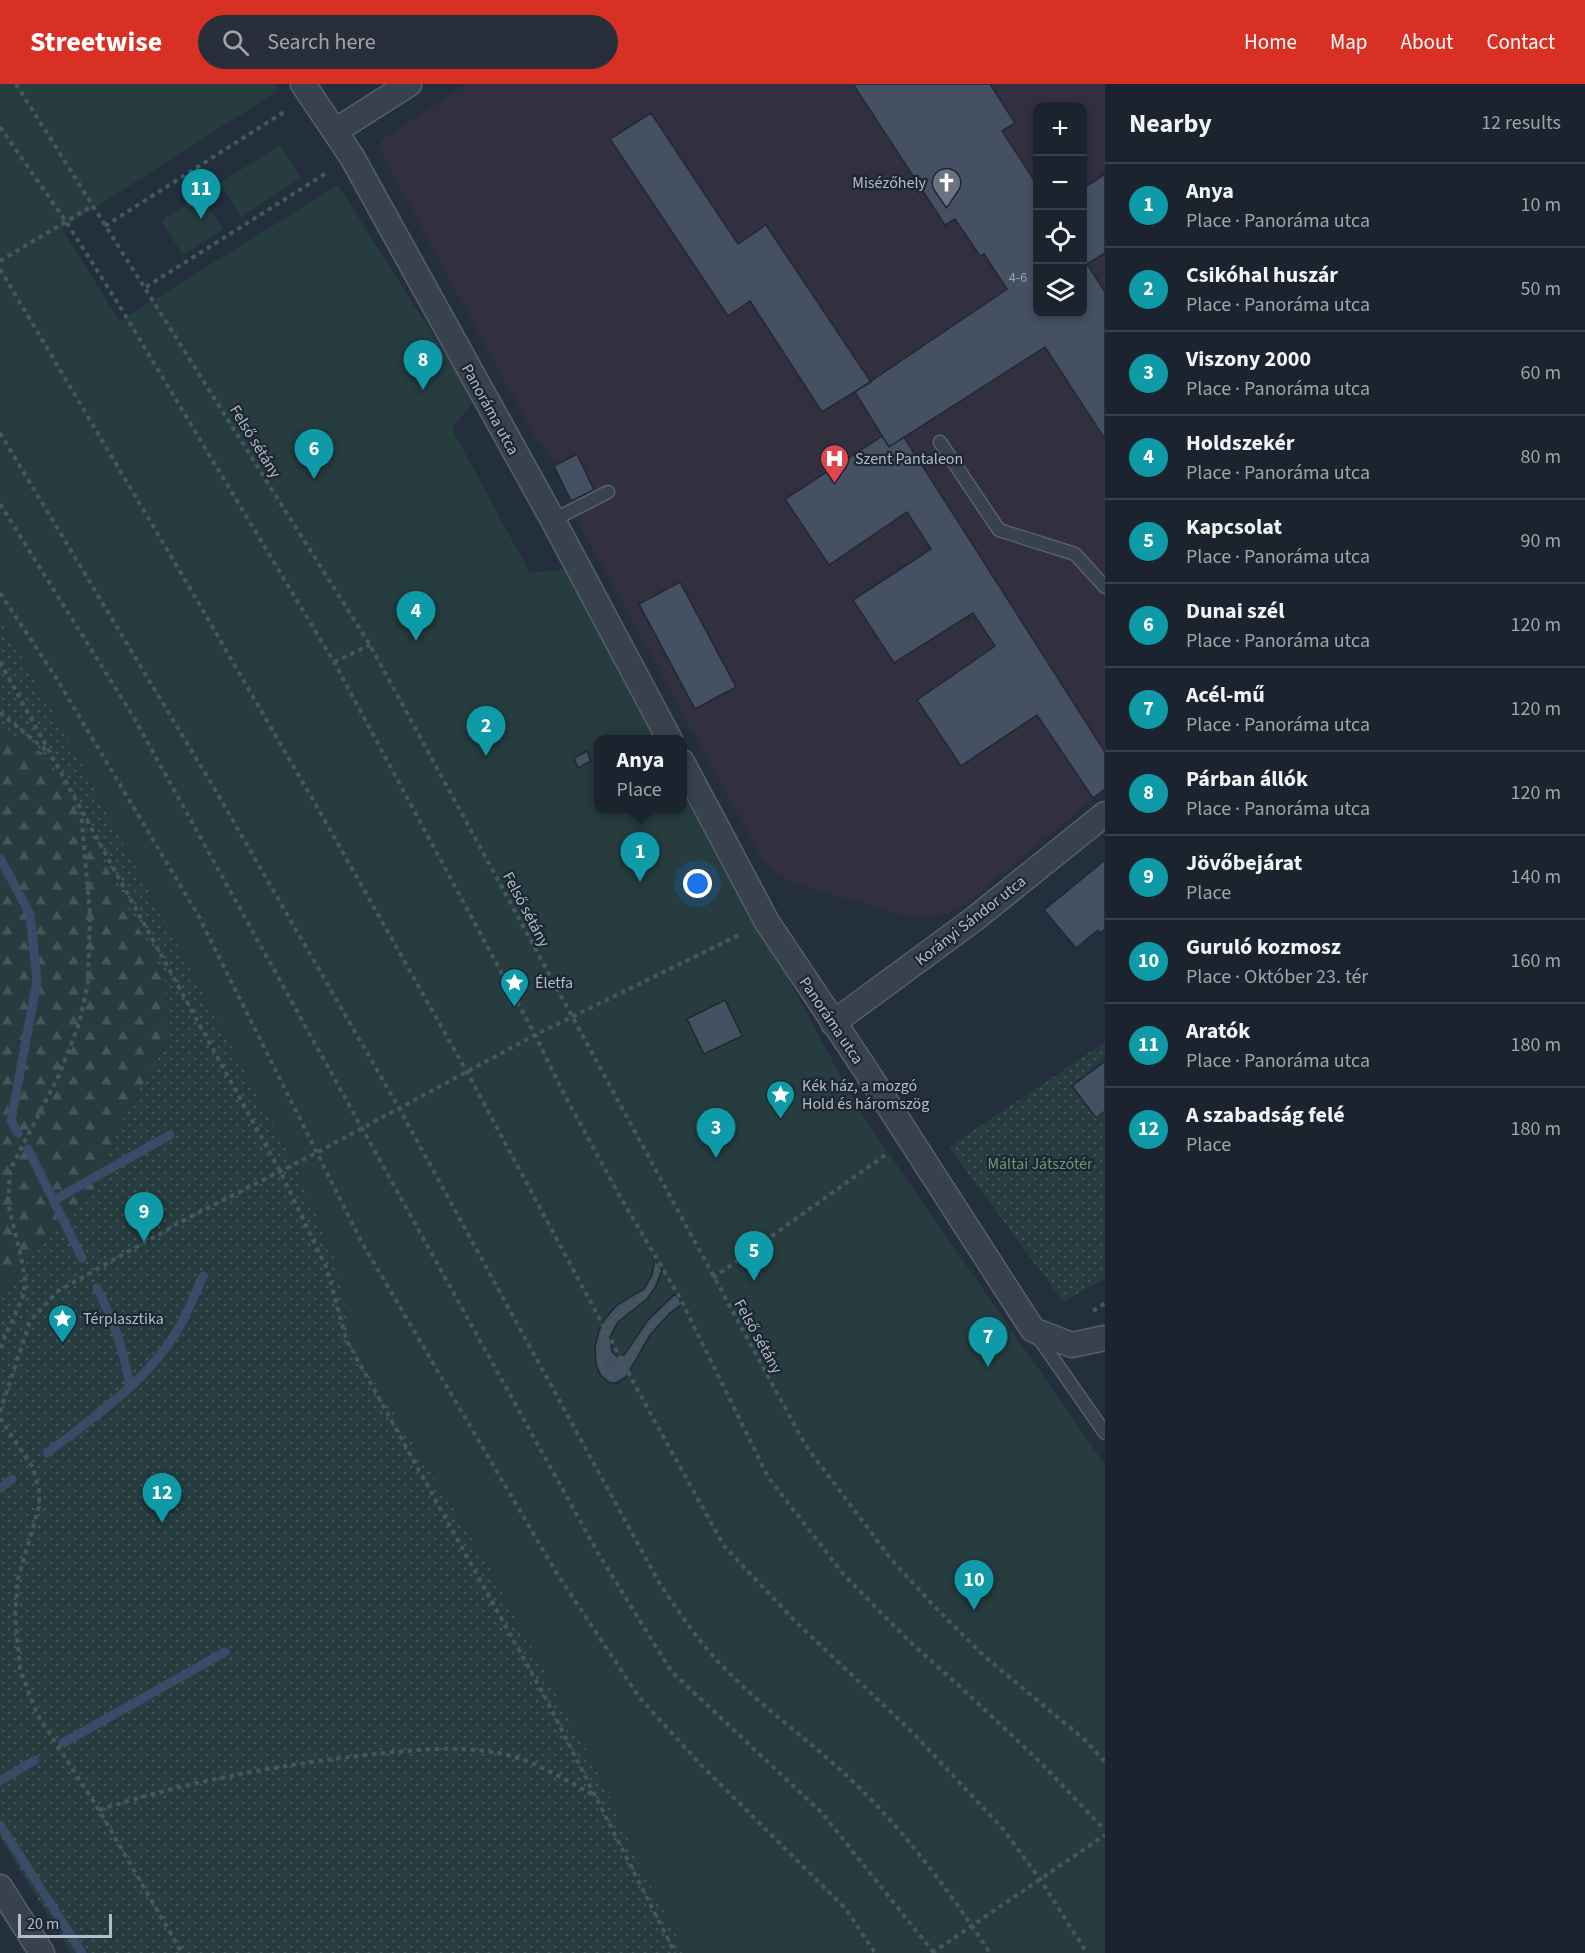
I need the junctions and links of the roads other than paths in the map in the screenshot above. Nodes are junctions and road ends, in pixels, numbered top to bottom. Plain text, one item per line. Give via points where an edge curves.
1 (409, 84) edge
2 (307, 90) edge
3 (335, 131) junction
4 (940, 442) dead end
5 (608, 492) dead end
6 (553, 520) junction
7 (1105, 587) edge
8 (667, 735) edge
9 (687, 771) edge
10 (1105, 814) edge
11 (833, 1023) junction
12 (1033, 1330) junction
13 (1105, 1338) edge
14 (1105, 1433) edge
15 (0, 1887) edge
16 (42, 1953) edge

1 - 3 street
2 - 3 street, Panoráma utca
3 - 6 street, Panoráma utca
4 - 7 lane via 999,530 1075,554
5 - 6 lane
6 - 8 street, Panoráma utca
9 - 11 street, Panoráma utca via 767,922
10 - 11 street, Korányi Sándor utca via 973,920
11 - 12 street, Panoráma utca
12 - 13 street via 1072,1345
12 - 14 lane
15 - 16 street

